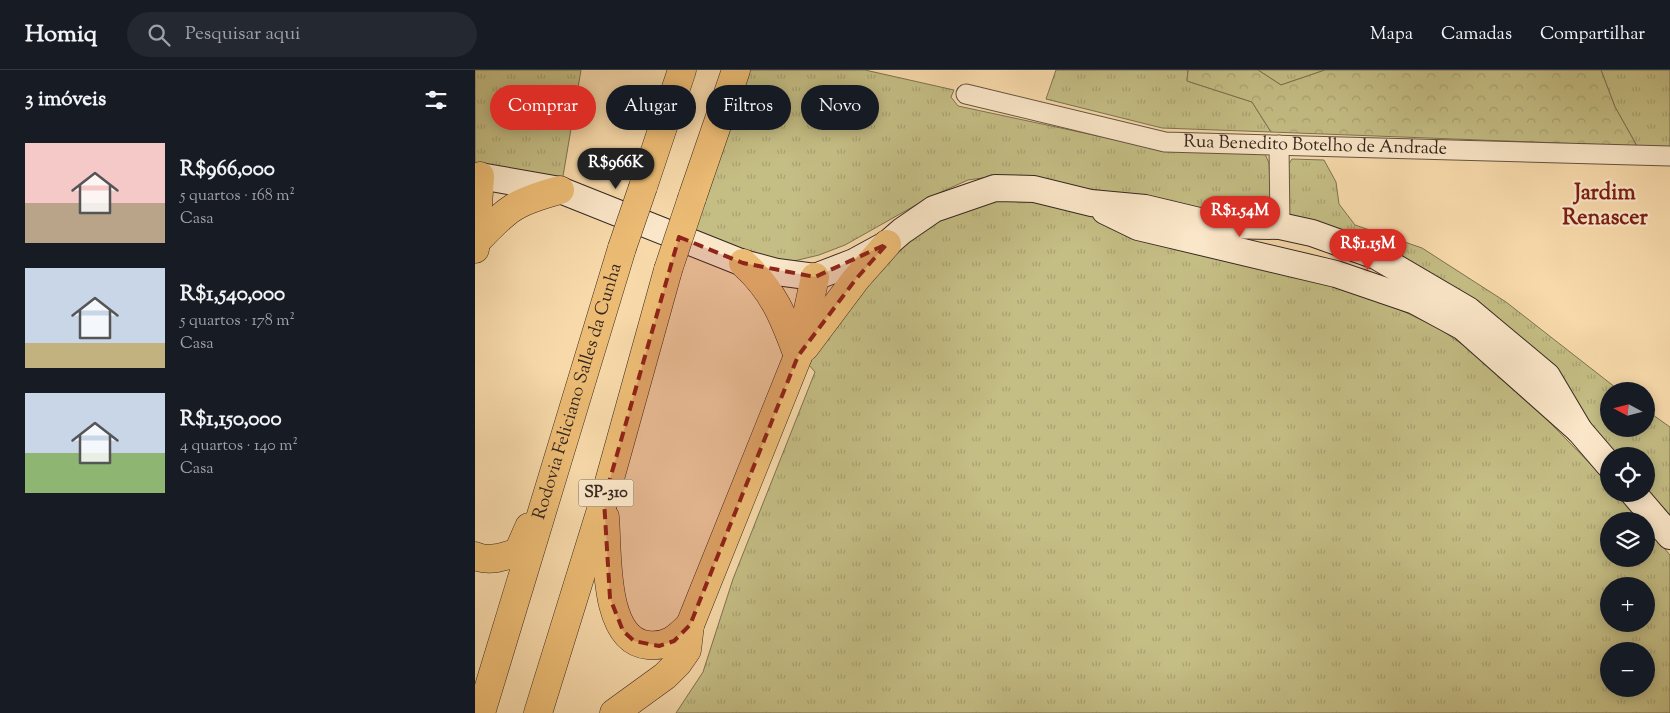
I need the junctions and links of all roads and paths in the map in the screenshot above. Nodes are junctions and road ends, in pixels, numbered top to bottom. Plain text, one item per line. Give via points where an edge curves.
1 (682, 70) edge
2 (736, 70) edge
3 (966, 94) dead end
4 (1279, 145) junction
5 (1670, 156) edge
6 (480, 176) joint
7 (560, 190) junction
8 (1091, 204) junction
9 (1274, 226) junction
10 (475, 244) edge
11 (887, 244) junction
12 (1349, 245) junction
13 (1264, 257) junction
14 (743, 263) junction
15 (1336, 274) junction
16 (815, 277) junction
17 (798, 356) junction
18 (1579, 430) junction
19 (1600, 454) edge
20 (557, 464) junction
21 (604, 500) junction
22 (1640, 502) edge
23 (1670, 536) edge
24 (475, 556) edge
25 (690, 625) junction
26 (481, 713) edge
27 (538, 713) edge
28 (614, 713) edge

1 - 20 main road, Rodovia Feliciano Salles da Cunha / SP-310, bridge via 622,248
2 - 21 main road, SP-310, bridge via 668,270
3 - 4 street, Rua Benedito Botelho de Andrade via 1165,142
4 - 5 street, Rua Benedito Botelho de Andrade
4 - 9 street
6 - 7 main road
6 - 10 main road
7 - 10 main road via 508,209
7 - 14 main road
8 - 9 main road via 1145,208 1216,225
8 - 11 main road via 1034,189 995,188 934,210
8 - 13 main road via 1138,227
9 - 12 main road
9 - 13 main road via 1261,241
11 - 16 main road via 854,262
11 - 17 main road
12 - 15 main road via 1349,262
12 - 18 main road via 1421,281 1468,310 1513,346 1547,376
13 - 15 main road
14 - 16 main road
14 - 17 main road via 774,298
15 - 18 main road via 1415,301 1463,327
16 - 17 main road
17 - 25 main road
18 - 19 main road
20 - 24 main road via 518,552 497,558
20 - 26 main road, Rodovia Feliciano Salles da Cunha / SP-310
21 - 25 main road via 610,598 623,631 634,641 659,646 674,641
21 - 27 main road, SP-310
22 - 23 main road
25 - 28 main road via 687,650 678,663

